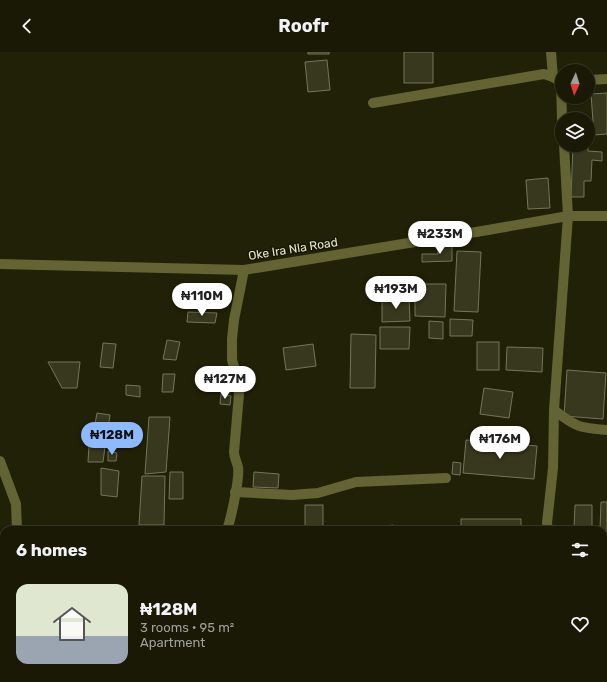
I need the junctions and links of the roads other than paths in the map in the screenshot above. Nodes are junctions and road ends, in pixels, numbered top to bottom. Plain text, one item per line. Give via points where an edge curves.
1 (551, 52) edge
2 (555, 66) edge
3 (555, 79) edge
4 (607, 79) edge
5 (595, 80) edge
6 (373, 103) dead end
7 (564, 152) edge
8 (568, 216) junction
9 (607, 216) edge
10 (0, 264) edge
11 (244, 270) junction
12 (554, 410) junction
13 (607, 430) edge
14 (0, 461) edge
15 (446, 478) dead end
16 (235, 492) junction
17 (17, 526) edge
18 (228, 526) edge
19 (547, 526) edge

1 - 2 street
3 - 6 street via 544,74 535,75
4 - 5 street
7 - 8 street
8 - 9 street, Oke Ira Nla Road
8 - 11 street, Oke Ira Nla Road
8 - 12 street
10 - 11 street
11 - 16 street, Oke Ira Nla Road via 232,339 232,360 239,394 234,452 239,476
12 - 13 street via 577,426
12 - 19 street via 553,468
14 - 17 street via 16,504
15 - 16 street via 356,482 318,493 292,495
16 - 18 street, Oke Ira Nla Road

